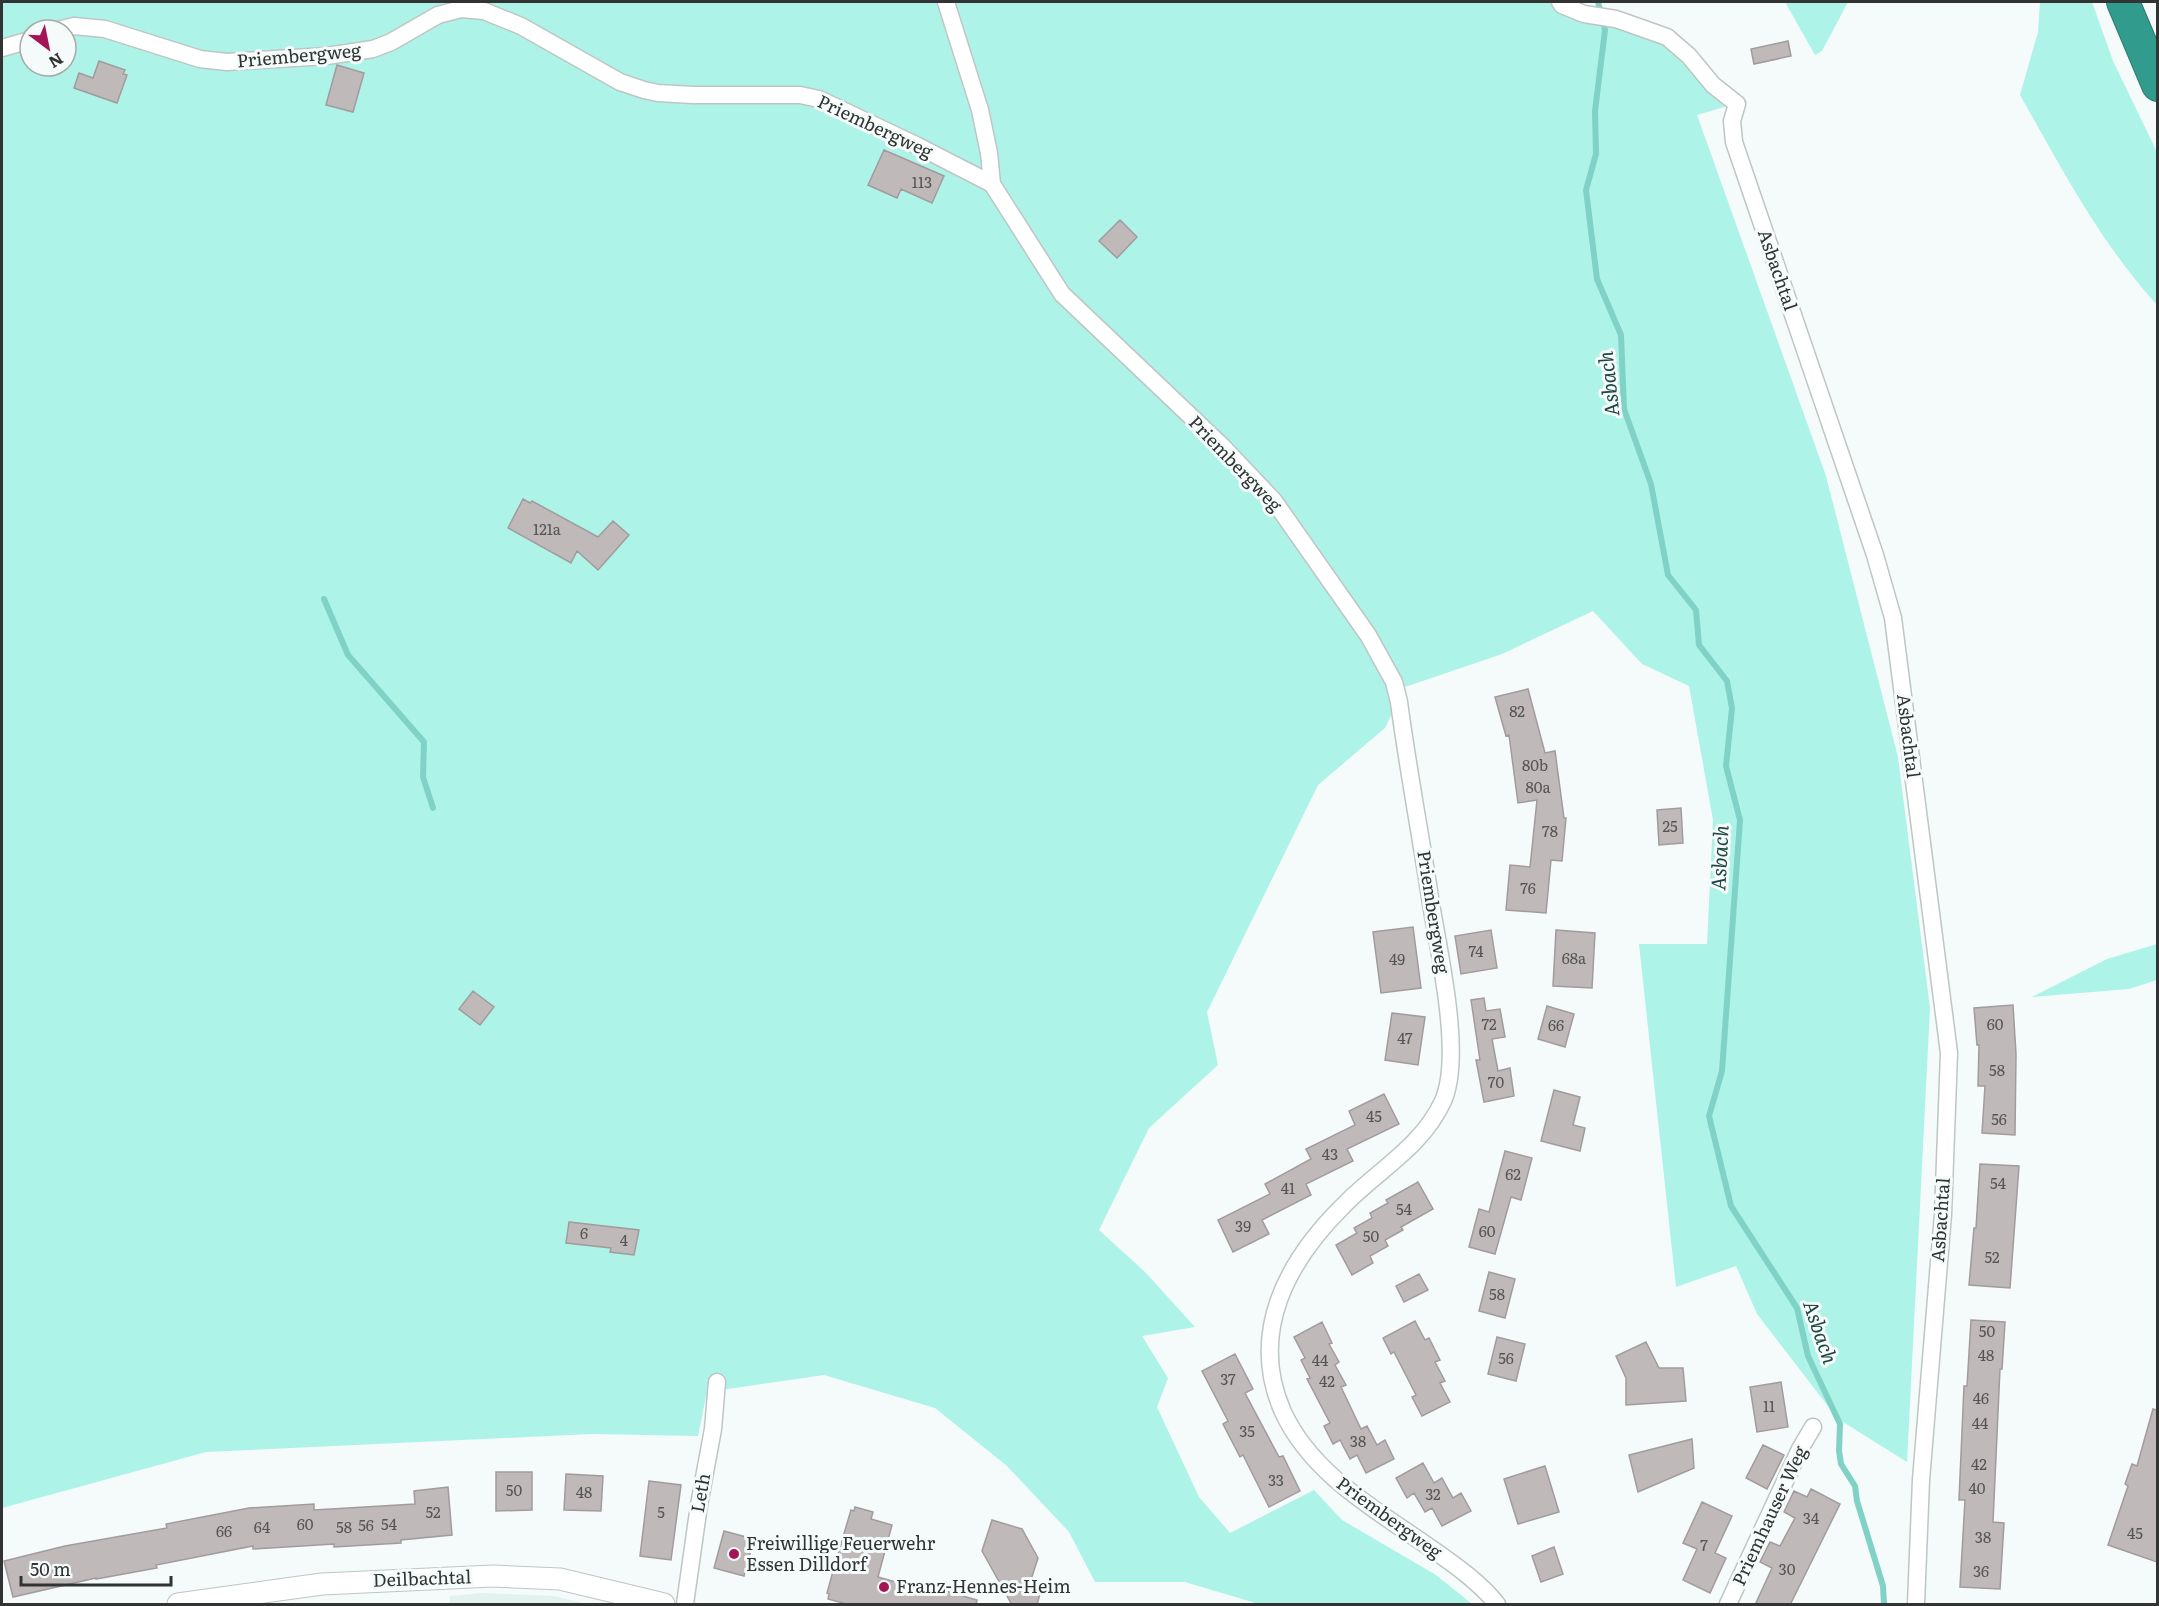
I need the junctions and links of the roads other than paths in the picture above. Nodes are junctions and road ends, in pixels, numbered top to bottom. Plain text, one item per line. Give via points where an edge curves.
1 (946, 2) edge
2 (1560, 2) edge
3 (2123, 2) edge
4 (78, 26) edge
5 (18, 43) edge
6 (2, 48) edge
7 (2157, 85) edge
8 (992, 184) junction
9 (717, 1382) dead end
10 (1813, 1428) dead end
11 (178, 1605) edge
12 (664, 1605) edge
13 (685, 1605) edge
14 (1497, 1605) edge
15 (1728, 1605) edge
16 (1916, 1605) edge

1 - 8 street via 980,110
2 - 16 street, Asbachtal via 1584,14 1616,19 1667,37 1737,104 1732,121 1734,142 1893,618 1949,1053 1943,1214 1921,1480
3 - 7 highway
4 - 8 street, Priembergweg via 105,29 200,59 227,62 327,57 374,49 438,15 460,9 484,10 521,26 620,82 644,90 693,95 800,95 819,99
5 - 6 street
8 - 14 street, Priembergweg via 1062,294 1223,447 1274,501 1368,635 1394,682 1442,973 1449,1028 1449,1083 1433,1121 1407,1151 1344,1204 1295,1266 1278,1298 1270,1345 1271,1368 1284,1413 1319,1463 1353,1494 1471,1578
9 - 13 street, Leth
10 - 15 street, Priemhauser Weg
11 - 12 street, Deilbachtal via 322,1584 493,1576 560,1579

